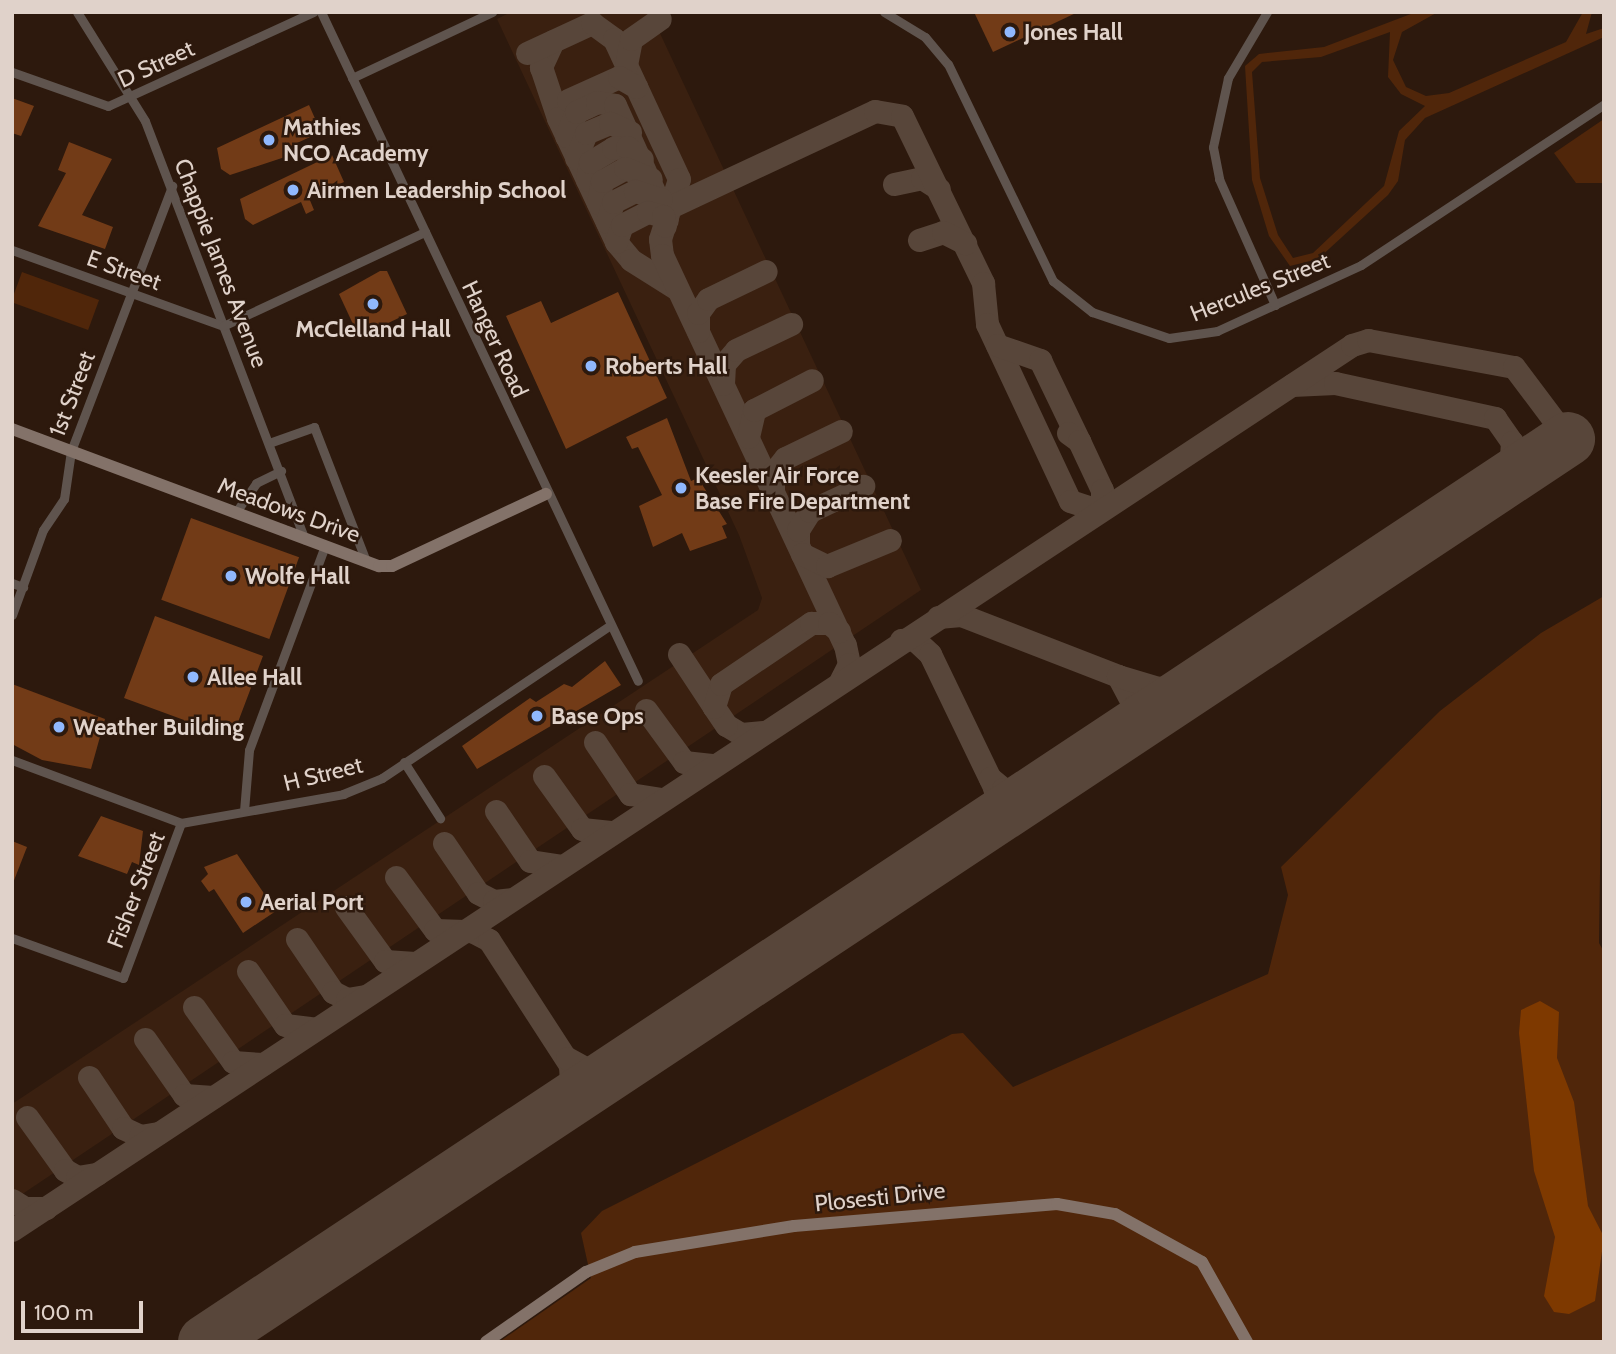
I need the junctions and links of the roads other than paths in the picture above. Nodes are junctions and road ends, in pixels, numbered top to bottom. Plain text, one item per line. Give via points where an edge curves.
1 (77, 12) edge
2 (313, 12) edge
3 (321, 12) edge
4 (492, 12) edge
5 (884, 12) edge
6 (1267, 12) edge
7 (12, 72) edge
8 (352, 78) junction
9 (132, 97) junction
10 (1604, 104) edge
11 (172, 186) junction
12 (425, 232) junction
13 (12, 250) edge
14 (130, 293) junction
15 (1275, 305) junction
16 (223, 327) junction
17 (12, 429) edge
18 (269, 443) junction
19 (71, 451) junction
20 (281, 471) junction
21 (546, 494) junction
22 (236, 512) junction
23 (305, 539) junction
24 (325, 546) junction
25 (366, 561) junction
26 (12, 583) edge
27 (23, 587) junction
28 (12, 615) edge
29 (610, 626) junction
30 (638, 681) dead end
31 (12, 760) edge
32 (404, 762) junction
33 (244, 811) junction
34 (440, 818) dead end
35 (181, 823) junction
36 (12, 938) edge
37 (486, 1342) edge
38 (1247, 1342) edge

1 - 9 street, Chappie James Avenue
2 - 9 street, D Street
3 - 8 street, Hanger Road
4 - 8 street
5 - 15 street, Hercules Street via 941,54 1041,261 1076,303 1151,334 1186,338
6 - 15 street via 1233,67 1213,147 1219,178
7 - 9 street, D Street via 97,104
8 - 12 street, Hanger Road
9 - 11 street, Chappie James Avenue
10 - 15 street, Hercules Street via 1361,265
11 - 14 street, 1st Street
11 - 16 street, Chappie James Avenue
12 - 16 street
12 - 21 street, Hanger Road
13 - 14 street, E Street
14 - 16 street, E Street
14 - 19 street, 1st Street
16 - 18 street, Chappie James Avenue
17 - 19 street, Meadows Drive
18 - 20 street, Chappie James Avenue
18 - 25 street via 314,427
19 - 22 street, Meadows Drive
19 - 27 street, 1st Street via 64,499 43,530
20 - 22 street via 256,483
20 - 23 street, Chappie James Avenue
21 - 25 street, Meadows Drive via 392,566
21 - 29 street, Hanger Road
22 - 23 street, Meadows Drive
23 - 24 street, Meadows Drive
24 - 25 street, Meadows Drive
24 - 33 street via 249,750
26 - 27 street
27 - 28 street, 1st Street
29 - 30 street, Hanger Road
29 - 32 street, H Street
31 - 35 street
32 - 33 street, H Street via 365,788
32 - 34 street
33 - 35 street, H Street
35 - 36 street, Fisher Street via 123,978
37 - 38 street, Plosesti Drive via 586,1272 635,1252 794,1226 1057,1204 1115,1214 1202,1262

